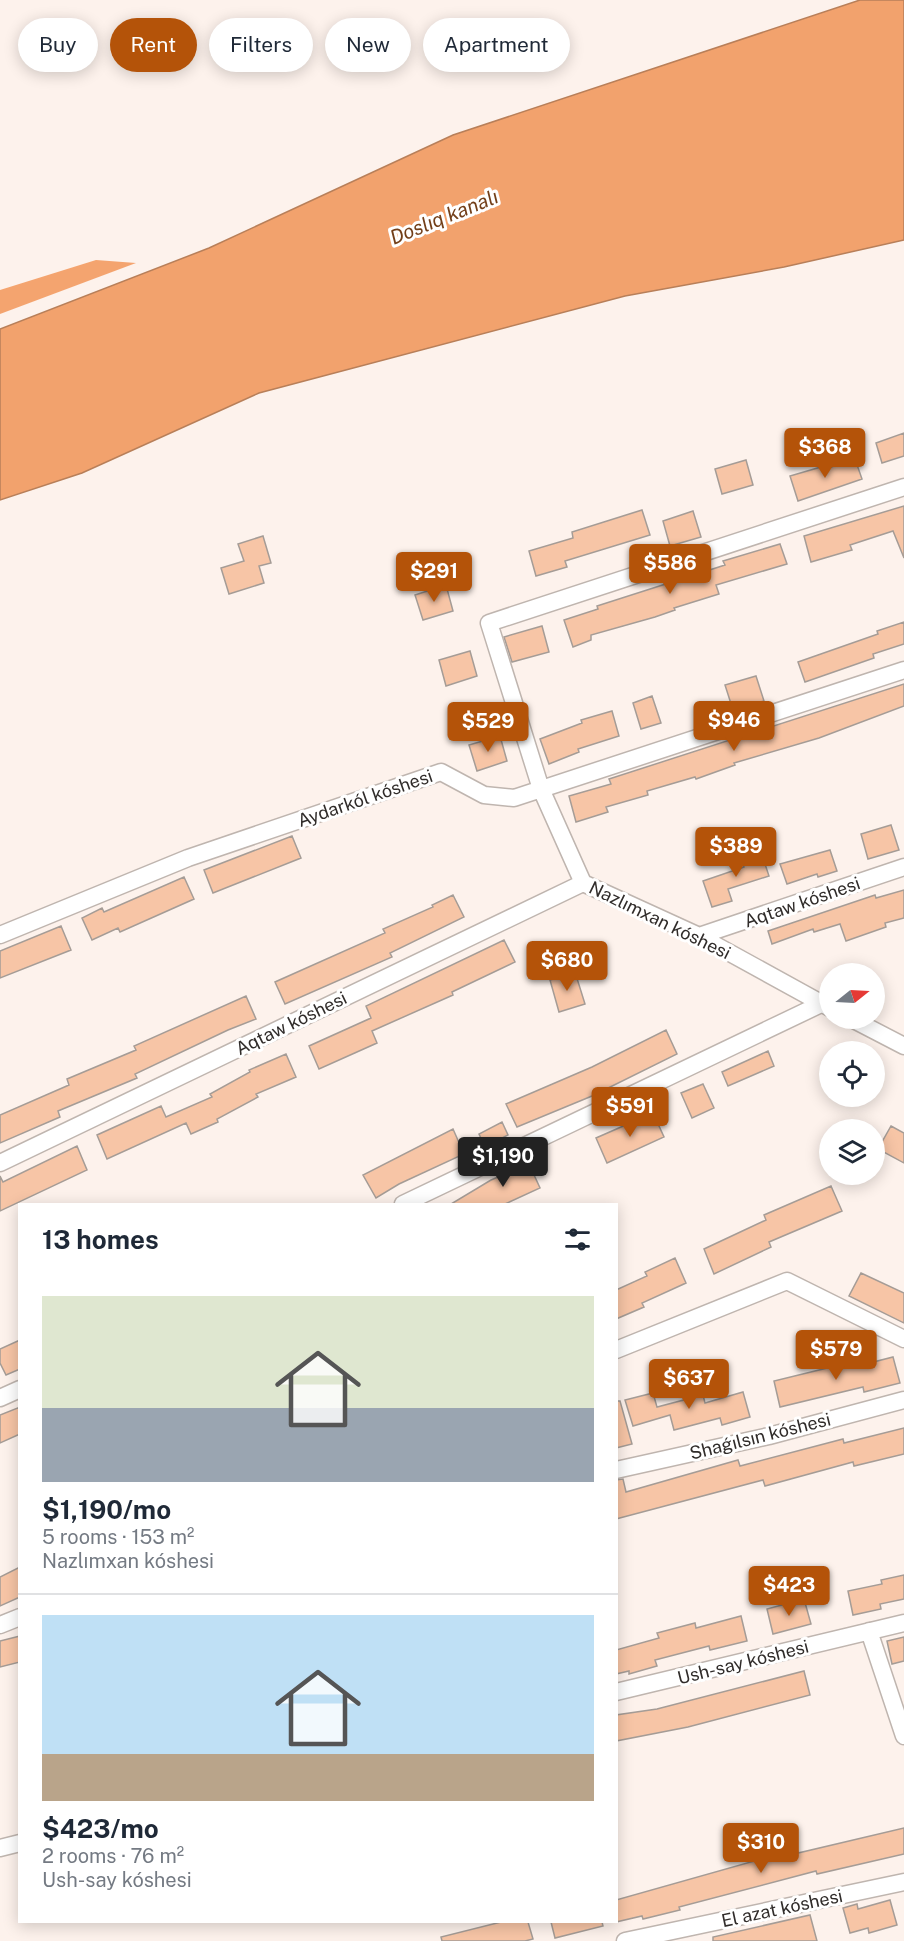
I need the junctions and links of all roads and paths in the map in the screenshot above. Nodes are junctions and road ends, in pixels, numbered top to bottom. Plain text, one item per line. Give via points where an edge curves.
1 (904, 487) edge
2 (904, 670) edge
3 (541, 789) junction
4 (904, 867) edge
5 (583, 883) junction
6 (0, 935) edge
7 (699, 936) junction
8 (819, 1003) edge
9 (819, 1009) edge
10 (871, 1029) edge
11 (904, 1046) edge
12 (0, 1163) edge
13 (405, 1203) edge
14 (904, 1339) edge
15 (618, 1349) edge
16 (18, 1390) edge
17 (0, 1398) edge
18 (904, 1400) edge
19 (618, 1470) edge
20 (18, 1618) edge
21 (904, 1623) edge
22 (0, 1625) edge
23 (869, 1631) junction
24 (618, 1692) edge
25 (901, 1711) edge
26 (904, 1736) edge
27 (18, 1844) edge
28 (0, 1848) edge
29 (904, 1882) edge
30 (625, 1941) edge

1 - 3 street, Nazlımxan kóshesi via 489,623
2 - 3 street, Aydarkól kóshesi
3 - 5 street, Nazlımxan kóshesi
3 - 6 street, Aydarkól kóshesi via 514,798 484,795 441,772 188,858
4 - 7 street, Aqtaw kóshesi
5 - 7 street, Nazlımxan kóshesi
5 - 12 street, Aqtaw kóshesi
7 - 8 street, Nazlımxan kóshesi
9 - 13 street, Nazlımxan kóshesi
10 - 11 street
14 - 15 street via 787,1281
16 - 17 street
18 - 19 street, Shaǵılsın kóshesi via 769,1436
20 - 22 street
21 - 23 street, Ush-say kóshesi
23 - 24 street, Ush-say kóshesi
23 - 25 street
25 - 26 street
27 - 28 street
29 - 30 street, El azat kóshesi

